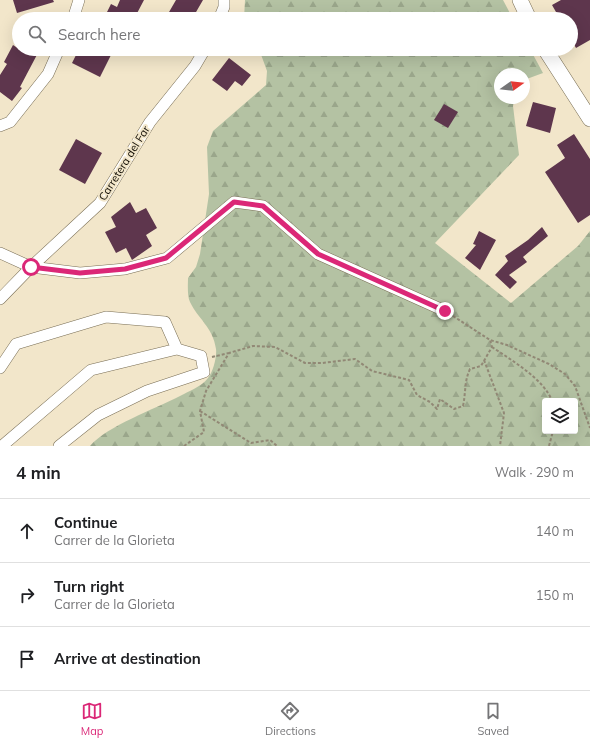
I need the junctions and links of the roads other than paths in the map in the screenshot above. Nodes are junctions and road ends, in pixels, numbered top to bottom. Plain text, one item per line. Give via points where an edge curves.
1 (69, 0) edge
2 (79, 0) edge
3 (224, 0) edge
4 (520, 0) edge
5 (72, 12) edge
6 (76, 12) edge
7 (222, 12) edge
8 (526, 12) edge
9 (56, 56) edge
10 (201, 56) edge
11 (550, 56) edge
12 (590, 119) edge
13 (0, 126) edge
14 (0, 253) edge
15 (31, 267) junction
16 (0, 299) edge
17 (445, 311) road end
18 (177, 349) junction
19 (0, 368) edge
20 (2, 446) edge
21 (59, 446) edge

1 - 5 street
2 - 6 street
3 - 7 street
4 - 8 street
9 - 13 street via 48,74 10,122
10 - 15 street, Carretera del Far via 150,122 100,203
11 - 12 street
14 - 15 street
15 - 16 street, Carretera del Far
15 - 17 street via 80,273 125,269 166,258 234,202 263,206 318,254
18 - 19 street via 165,322 106,317 16,344
18 - 20 street via 91,370
18 - 21 street via 200,356 204,372 146,391 98,415

